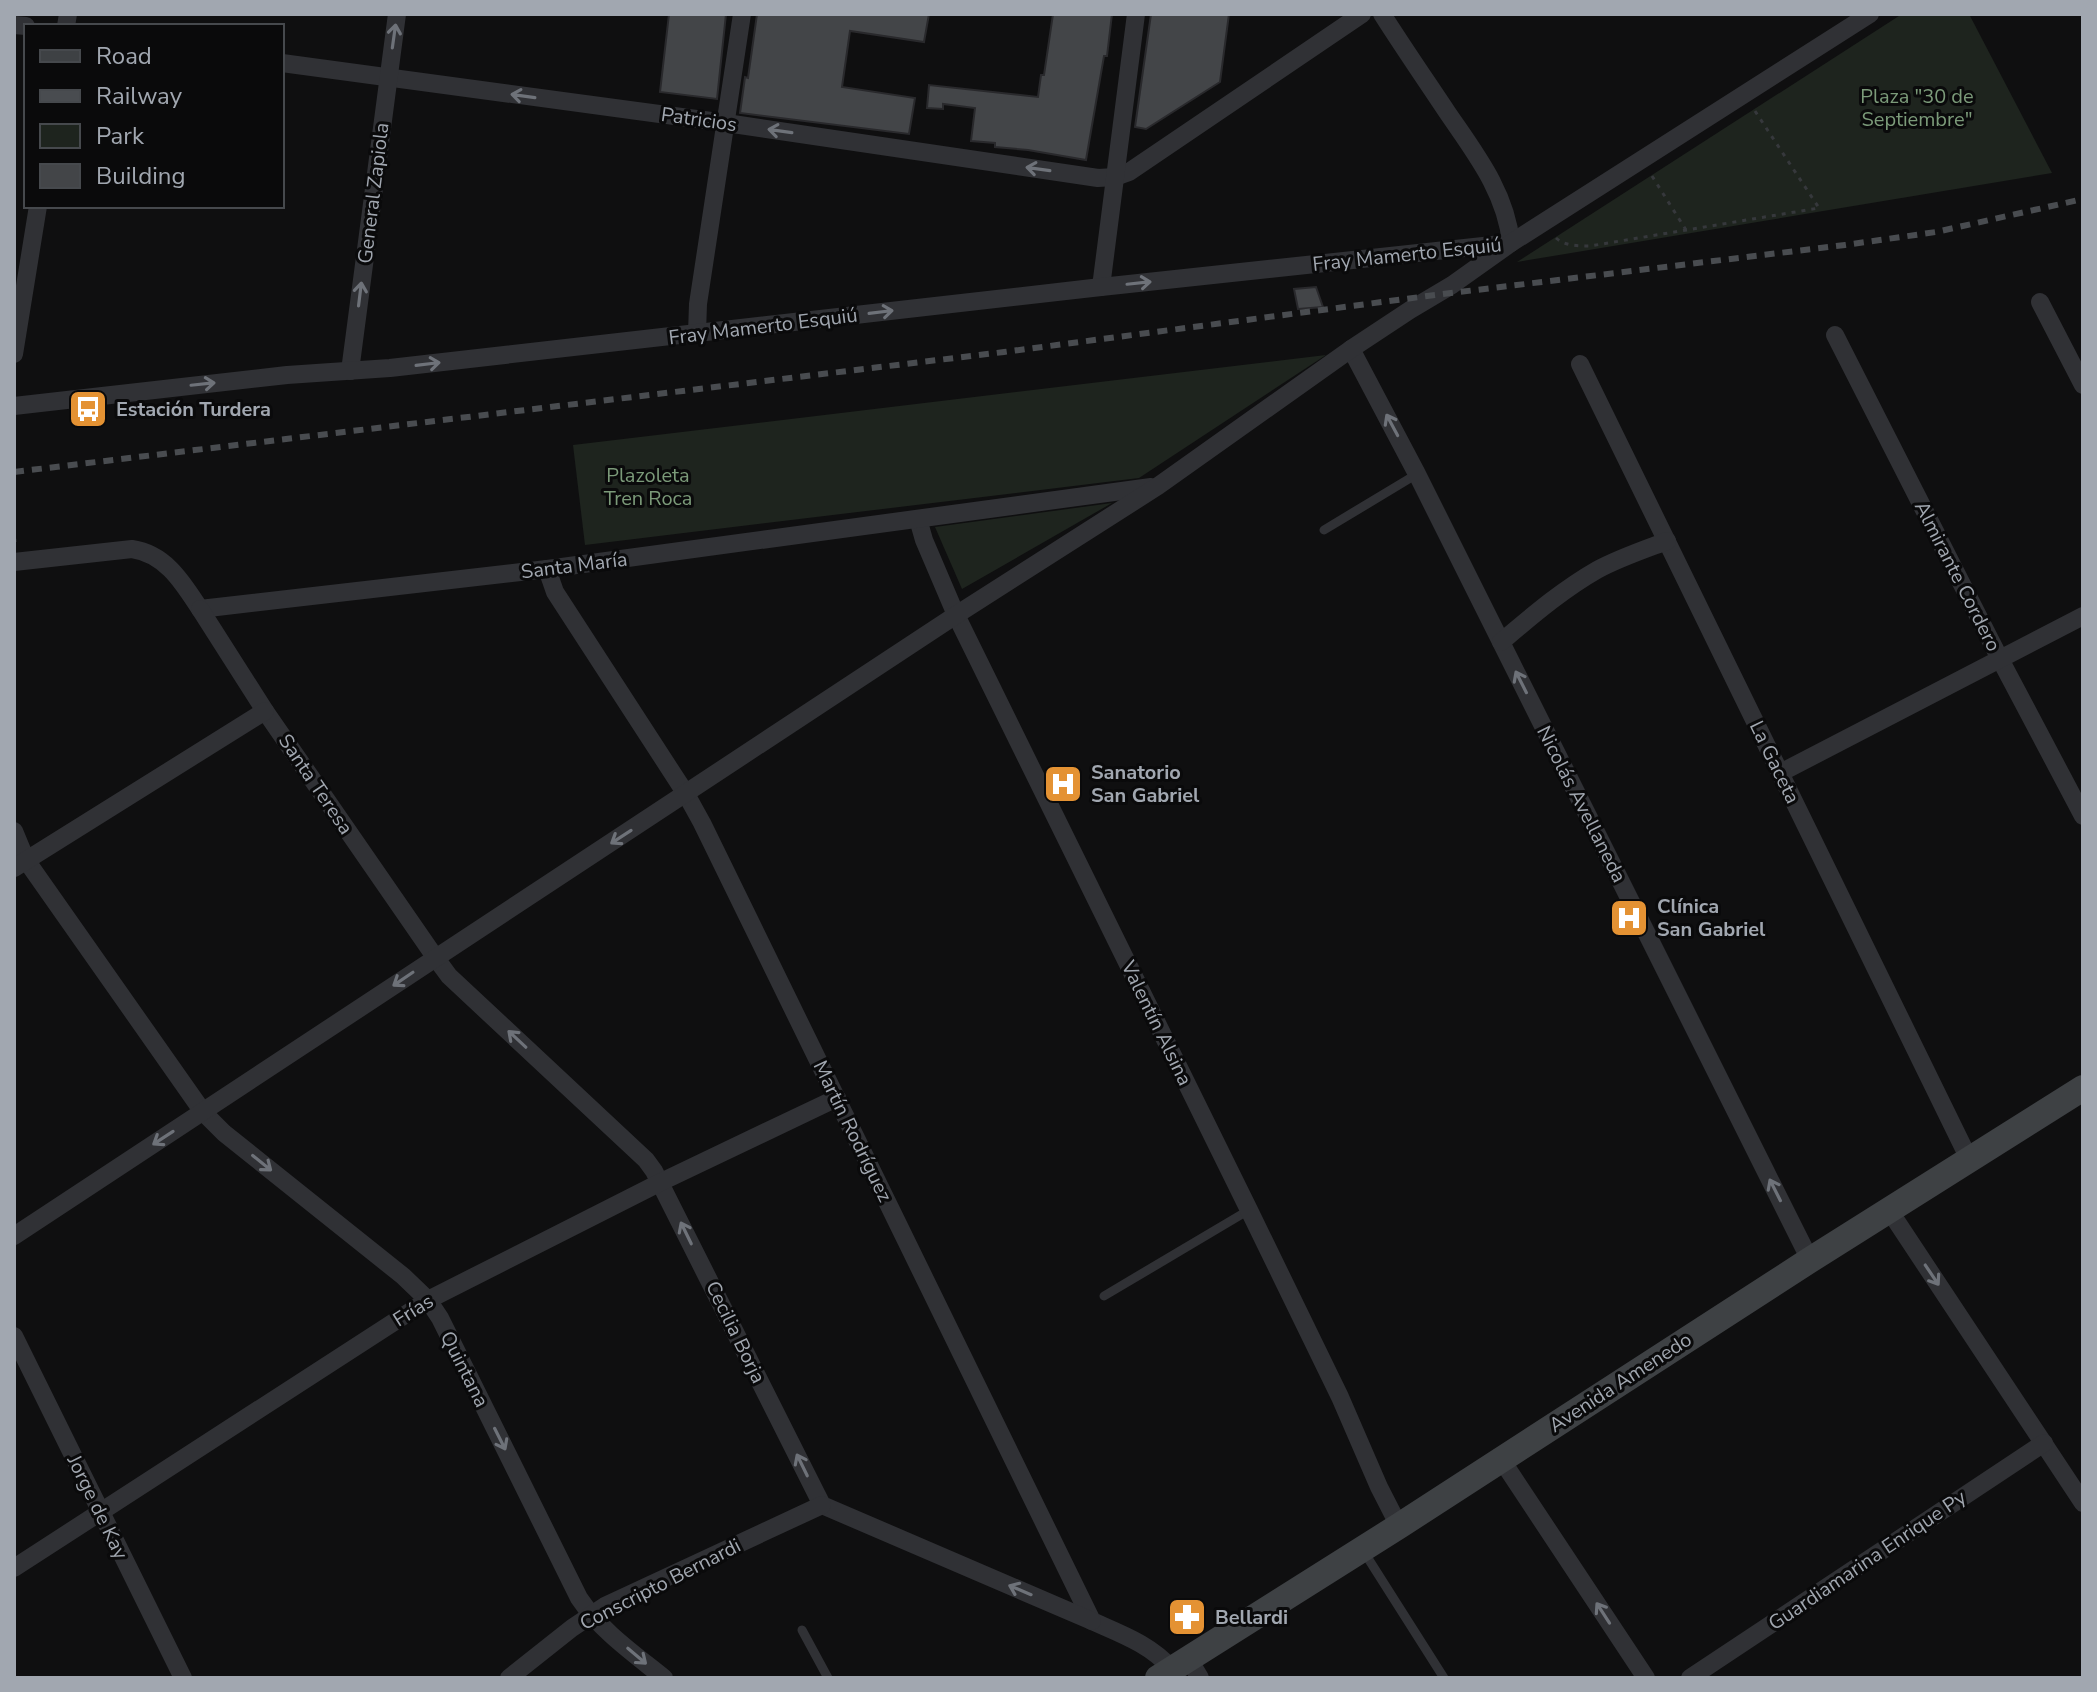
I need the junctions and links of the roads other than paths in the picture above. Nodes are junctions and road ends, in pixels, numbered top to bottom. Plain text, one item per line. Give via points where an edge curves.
1 (397, 14) edge
2 (742, 14) edge
3 (1136, 14) edge
4 (1362, 14) edge
5 (1382, 14) edge
6 (1870, 14) edge
7 (1847, 20) edge
8 (284, 63) edge
9 (388, 77) junction
10 (726, 123) junction
11 (1115, 177) junction
12 (38, 208) edge
13 (1511, 243) junction
14 (1101, 287) junction
15 (2040, 302) dead end
16 (697, 333) junction
17 (1835, 335) dead end
18 (1351, 349) junction
19 (14, 354) edge
20 (1580, 364) dead end
21 (350, 371) junction
22 (2083, 385) edge
23 (14, 406) edge
24 (1417, 474) junction
25 (1158, 486) junction
26 (918, 519) junction
27 (1324, 530) dead end
28 (1667, 541) junction
29 (14, 562) edge
30 (547, 569) junction
31 (200, 609) junction
32 (956, 615) junction
33 (2083, 616) edge
34 (1501, 642) junction
35 (2000, 659) junction
36 (265, 711) junction
37 (1780, 773) junction
38 (686, 794) junction
39 (2083, 816) edge
40 (14, 831) edge
41 (20, 864) edge
42 (435, 957) junction
43 (2081, 1093) edge
44 (837, 1098) junction
45 (203, 1112) junction
46 (1969, 1159) junction
47 (661, 1182) junction
48 (1249, 1210) junction
49 (1889, 1210) junction
50 (14, 1236) edge
51 (1810, 1260) junction
52 (1104, 1296) dead end
53 (428, 1300) junction
54 (14, 1336) edge
55 (2044, 1443) junction
56 (1501, 1459) junction
57 (2083, 1503) edge
58 (822, 1505) junction
59 (101, 1513) junction
60 (1399, 1526) junction
61 (1362, 1549) junction
62 (14, 1568) edge
63 (590, 1615) junction
64 (1092, 1621) junction
65 (802, 1630) dead end
66 (1180, 1671) edge
67 (183, 1678) edge
68 (509, 1678) edge
69 (664, 1678) edge
70 (828, 1678) edge
71 (1444, 1678) edge
72 (1646, 1678) edge
73 (1690, 1678) edge

9 -> 1 street, General Zapiola
2 - 10 street
3 - 11 street
4 - 11 street
5 - 13 street via 1486,169
6 - 7 street
7 - 13 street via 1745,95
8 - 9 street, Patricios
10 -> 9 street, Patricios
21 -> 9 street, General Zapiola
11 -> 10 street, Patricios
10 - 16 street
11 - 14 street
12 - 19 street
14 -> 13 street, Fray Mamerto Esquiú
13 - 18 street
16 -> 14 street, Fray Mamerto Esquiú
15 - 22 street
21 -> 16 street, Fray Mamerto Esquiú
17 - 35 street, Almirante Cordero
24 -> 18 street, Nicolás Avellaneda
18 - 25 street
20 - 28 street, La Gaceta
23 -> 21 street, Fray Mamerto Esquiú
24 - 27 lane
24 - 34 street, Nicolás Avellaneda
25 - 26 street, Santa María
25 - 32 street
26 - 30 street, Santa María
26 - 32 street, Valentín Alsina
28 - 34 street via 1597,570
28 - 37 street, La Gaceta
29 - 31 street via 144,551 167,566
30 - 31 street, Santa María
30 - 38 street, Martín Rodríguez via 555,592
31 - 36 street, Santa Teresa
32 - 38 street
32 - 48 street, Valentín Alsina
33 - 35 street
51 -> 34 street, Nicolás Avellaneda
35 - 37 street
35 - 39 street, Almirante Cordero
36 - 41 street
36 - 42 street, Santa Teresa
37 - 46 street, La Gaceta
38 -> 42 street
38 - 44 street, Martín Rodríguez
40 - 41 street, Quintana
41 - 45 street, Quintana
42 -> 45 street
47 -> 42 street, Cecilia Borja via 646,1160
43 - 46 street, Avenida Amenedo
44 - 47 street, Frías
44 - 64 street, Martín Rodríguez
45 -> 50 street
45 -> 53 street, Quintana
46 - 49 street, Avenida Amenedo
47 - 53 street, Frías
58 -> 47 street, Cecilia Borja
48 - 52 lane
48 - 60 street, Valentín Alsina
49 - 51 street, Avenida Amenedo
49 -> 55 street
51 - 56 street, Avenida Amenedo
53 - 59 street, Frías
53 -> 63 street, Quintana
54 - 59 street, Jorge de Kay
55 - 57 street
55 - 73 street, Guardiamarina Enrique Py
56 - 60 street, Avenida Amenedo
72 -> 56 street
58 - 63 street, Conscripto Bernardi
64 -> 58 street
59 - 62 street, Frías
59 - 67 street, Jorge de Kay
60 - 61 street, Avenida Amenedo
61 - 66 street, Avenida Amenedo
61 - 71 lane
63 - 68 street, Conscripto Bernardi
63 -> 69 street, Quintana
64 - 66 street via 1148,1646
65 - 70 lane

